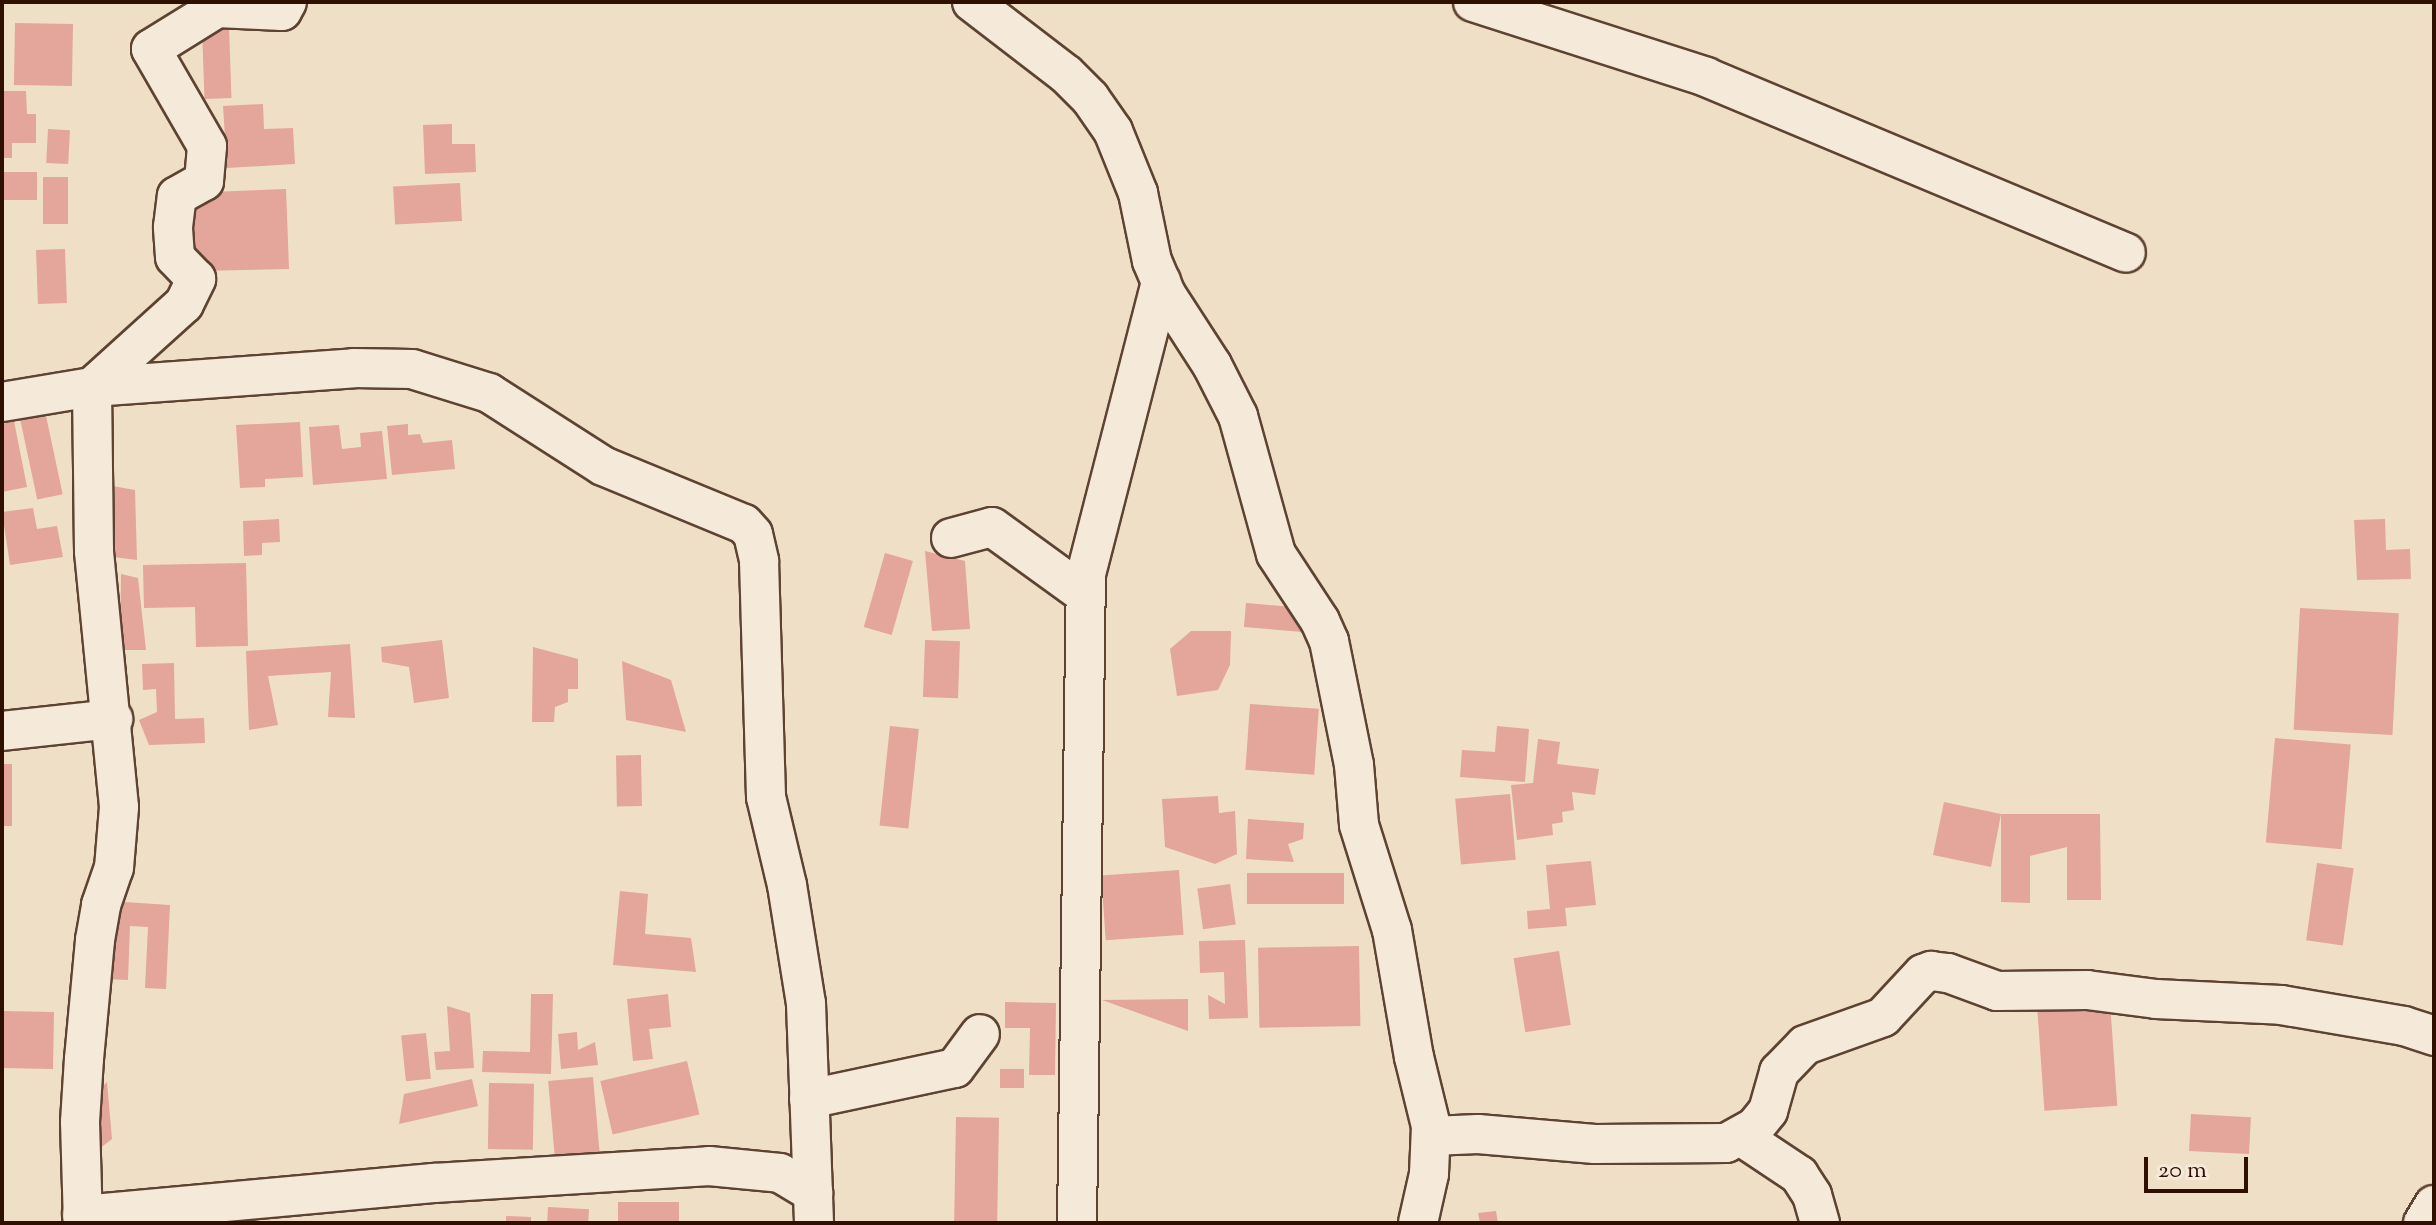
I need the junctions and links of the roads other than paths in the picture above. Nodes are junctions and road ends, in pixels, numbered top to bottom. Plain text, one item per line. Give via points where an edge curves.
1 (287, 2) edge
2 (972, 2) edge
3 (1473, 2) edge
4 (2126, 253) dead end
5 (1161, 281) junction
6 (92, 387) junction
7 (2, 402) edge
8 (951, 538) dead end
9 (1086, 595) junction
10 (113, 719) junction
11 (2, 731) edge
12 (980, 1034) dead end
13 (2434, 1036) edge
14 (809, 1099) junction
15 (1432, 1136) junction
16 (1742, 1137) junction
17 (2434, 1205) edge
18 (814, 1208) edge
19 (83, 1219) edge
20 (1077, 1223) edge
21 (1418, 1223) edge
22 (1820, 1223) edge
23 (2423, 1223) edge

1 - 6 street via 282,11 217,8 151,49 207,146 204,181 177,196 173,227 175,257 196,279 184,304
2 - 5 street via 1066,74 1113,131 1138,193
3 - 4 street via 1706,77
5 - 9 street via 1086,574
5 - 15 street via 1238,416 1276,554 1329,641 1354,765 1359,825 1392,930
6 - 7 street
6 - 10 street via 94,551
6 - 14 street via 354,368 412,369 489,393 603,466 744,524 753,534 759,561 766,797 806,1004
8 - 9 street via 992,527
9 - 20 street
10 - 11 street
10 - 19 street via 119,807 114,868 95,940 84,1059
12 - 14 street via 955,1068
13 - 16 street via 2281,1005 2156,999 2112,991 1997,991 1931,971 1883,1017 1805,1045 1779,1072 1768,1111
14 - 18 street
15 - 16 street via 1478,1134 1646,1146 1726,1143
15 - 21 street
16 - 22 street via 1799,1175
17 - 23 street
18 - 19 street via 780,1173 709,1166 434,1183

